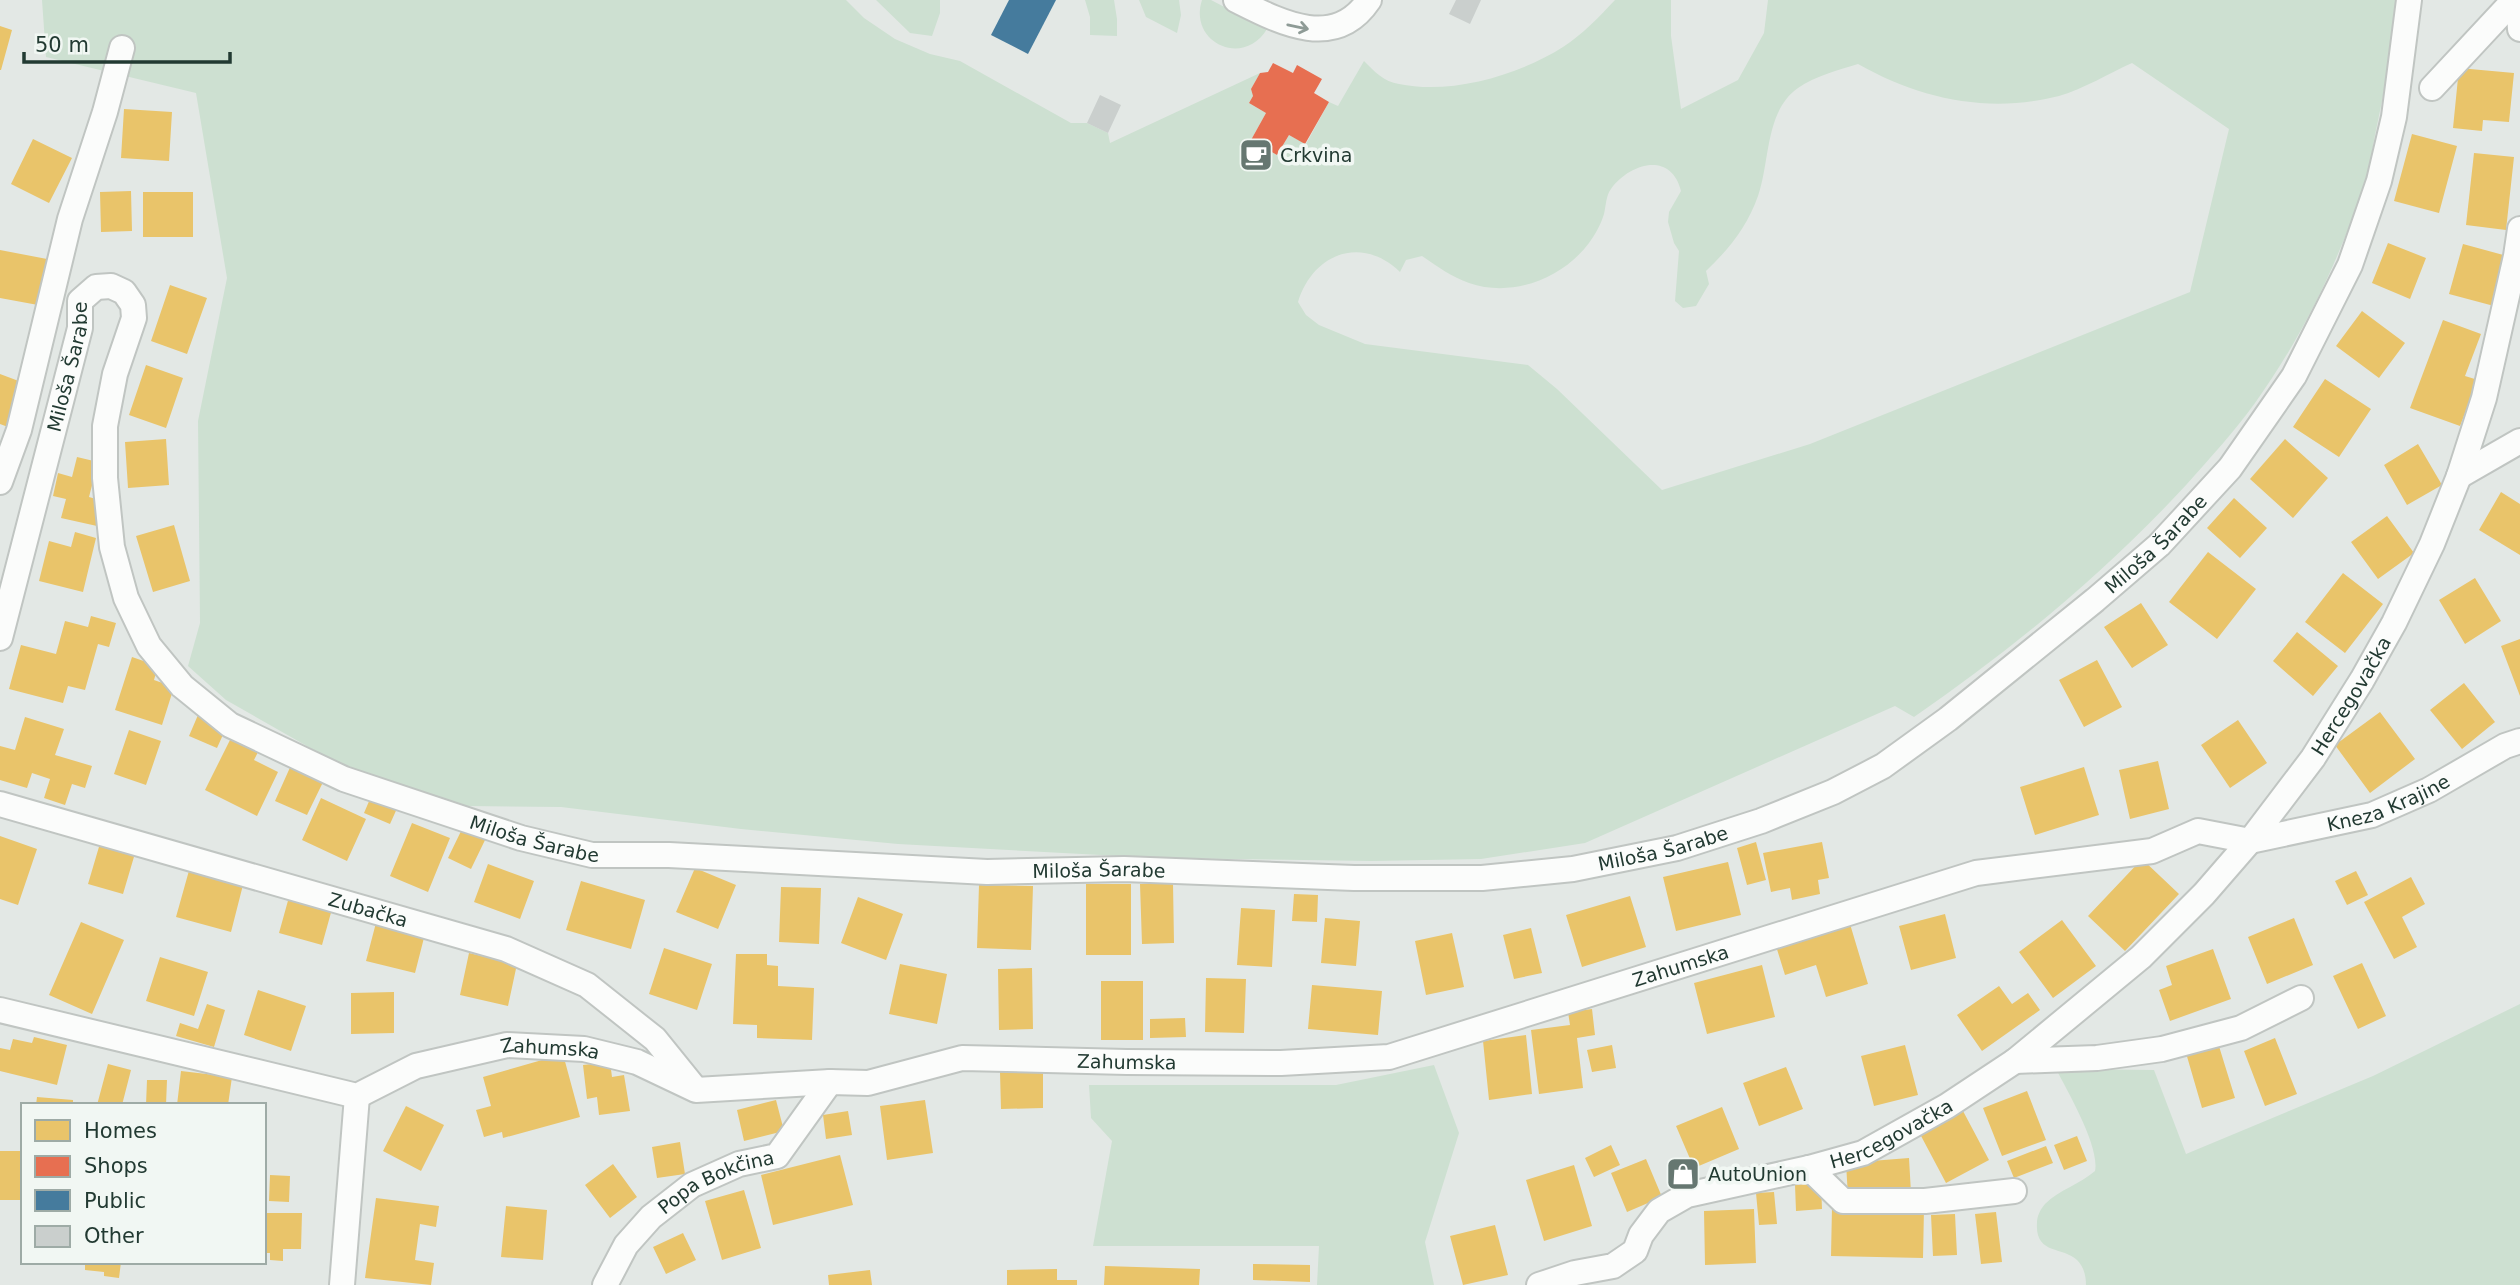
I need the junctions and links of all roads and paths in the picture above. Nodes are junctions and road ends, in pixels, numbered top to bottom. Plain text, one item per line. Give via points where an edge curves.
1 (1236, 0) edge
2 (1369, 0) edge
3 (2409, 0) edge
4 (2516, 0) edge
5 (2520, 29) edge
6 (122, 48) dead end
7 (2432, 88) dead end
8 (2520, 229) edge
9 (2520, 441) edge
10 (2459, 476) junction
11 (0, 482) edge
12 (0, 638) edge
13 (2520, 741) edge
14 (0, 804) edge
15 (2250, 841) junction
16 (2301, 998) dead end
17 (0, 1010) edge
18 (2015, 1060) junction
19 (830, 1082) junction
20 (696, 1090) junction
21 (356, 1097) junction
22 (1809, 1168) junction
23 (2014, 1191) dead end
24 (342, 1285) edge
25 (605, 1285) edge
26 (1539, 1285) edge

1 -> 2 street via 1279,22 1316,30 1348,20
3 - 12 street, Miloša Šarabe via 2394,117 2379,181 2350,265 2294,376 2230,468 2159,545 2095,600 1883,766 1761,821 1677,848 1573,869 1469,878 1124,869 987,872 592,855 521,838 344,779 230,724 182,686 149,646 125,598 112,547 105,426 115,374 134,318 133,305 124,292 111,286 96,287 80,301 80,328
4 - 5 street
4 - 7 street
6 - 11 street, Miloša Šarabe via 66,232 19,430
8 - 10 street, Hercegovačka via 2484,398
9 - 10 street
10 - 15 street, Hercegovačka via 2394,623 2362,680 2313,758
13 - 15 street, Kneza Krajine via 2372,815
14 - 20 street, Zubačka via 506,949 587,985 655,1039
15 - 18 street, Hercegovačka via 2141,957
15 - 19 street, Zahumska via 2198,831 2152,851 1976,873 1390,1058 1281,1063 962,1058 868,1083
16 - 18 street via 2241,1028 2162,1049 2097,1058
17 - 21 street
18 - 22 street, Hercegovačka via 1947,1106 1863,1153
19 - 20 street, Zahumska
19 - 25 street, Popa Bokčina via 777,1156 739,1164 692,1185 650,1217 626,1245
20 - 21 street, Zahumska via 637,1062 584,1049 507,1045 416,1066
21 - 24 street
22 - 23 street via 1843,1201 1925,1200
22 - 26 street, Hercegovačka via 1687,1195 1659,1211 1635,1251 1614,1266

